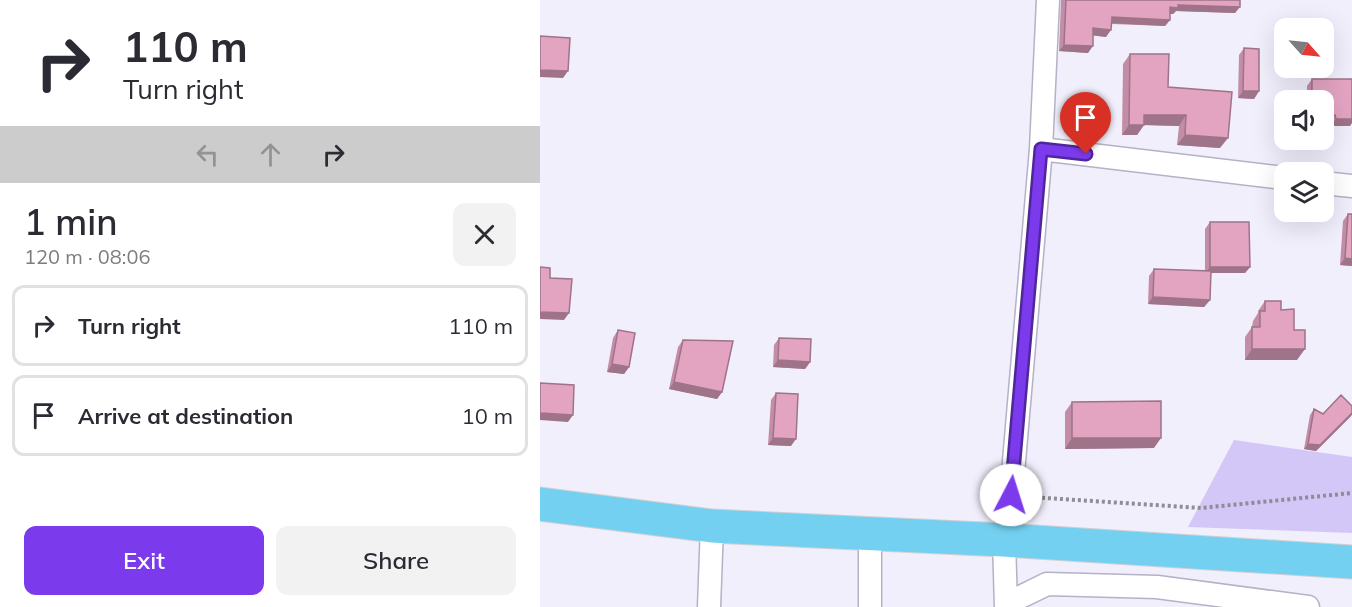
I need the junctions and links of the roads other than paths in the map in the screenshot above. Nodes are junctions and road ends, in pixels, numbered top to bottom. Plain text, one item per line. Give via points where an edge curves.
1 (1048, 0) edge
2 (1041, 149) junction
3 (1274, 177) edge
4 (1334, 184) edge
5 (1352, 186) edge
6 (540, 504) edge
7 (712, 526) junction
8 (870, 534) junction
9 (1004, 540) junction
10 (1352, 562) edge
11 (1006, 605) edge
12 (709, 607) edge
13 (870, 607) edge
14 (1308, 607) edge

1 - 2 street
2 - 3 street
2 - 9 street
4 - 5 street
6 - 7 highway
7 - 8 highway
7 - 12 street
8 - 9 highway
8 - 13 street
9 - 10 highway
9 - 11 street
11 - 14 street via 1047,584 1157,587

